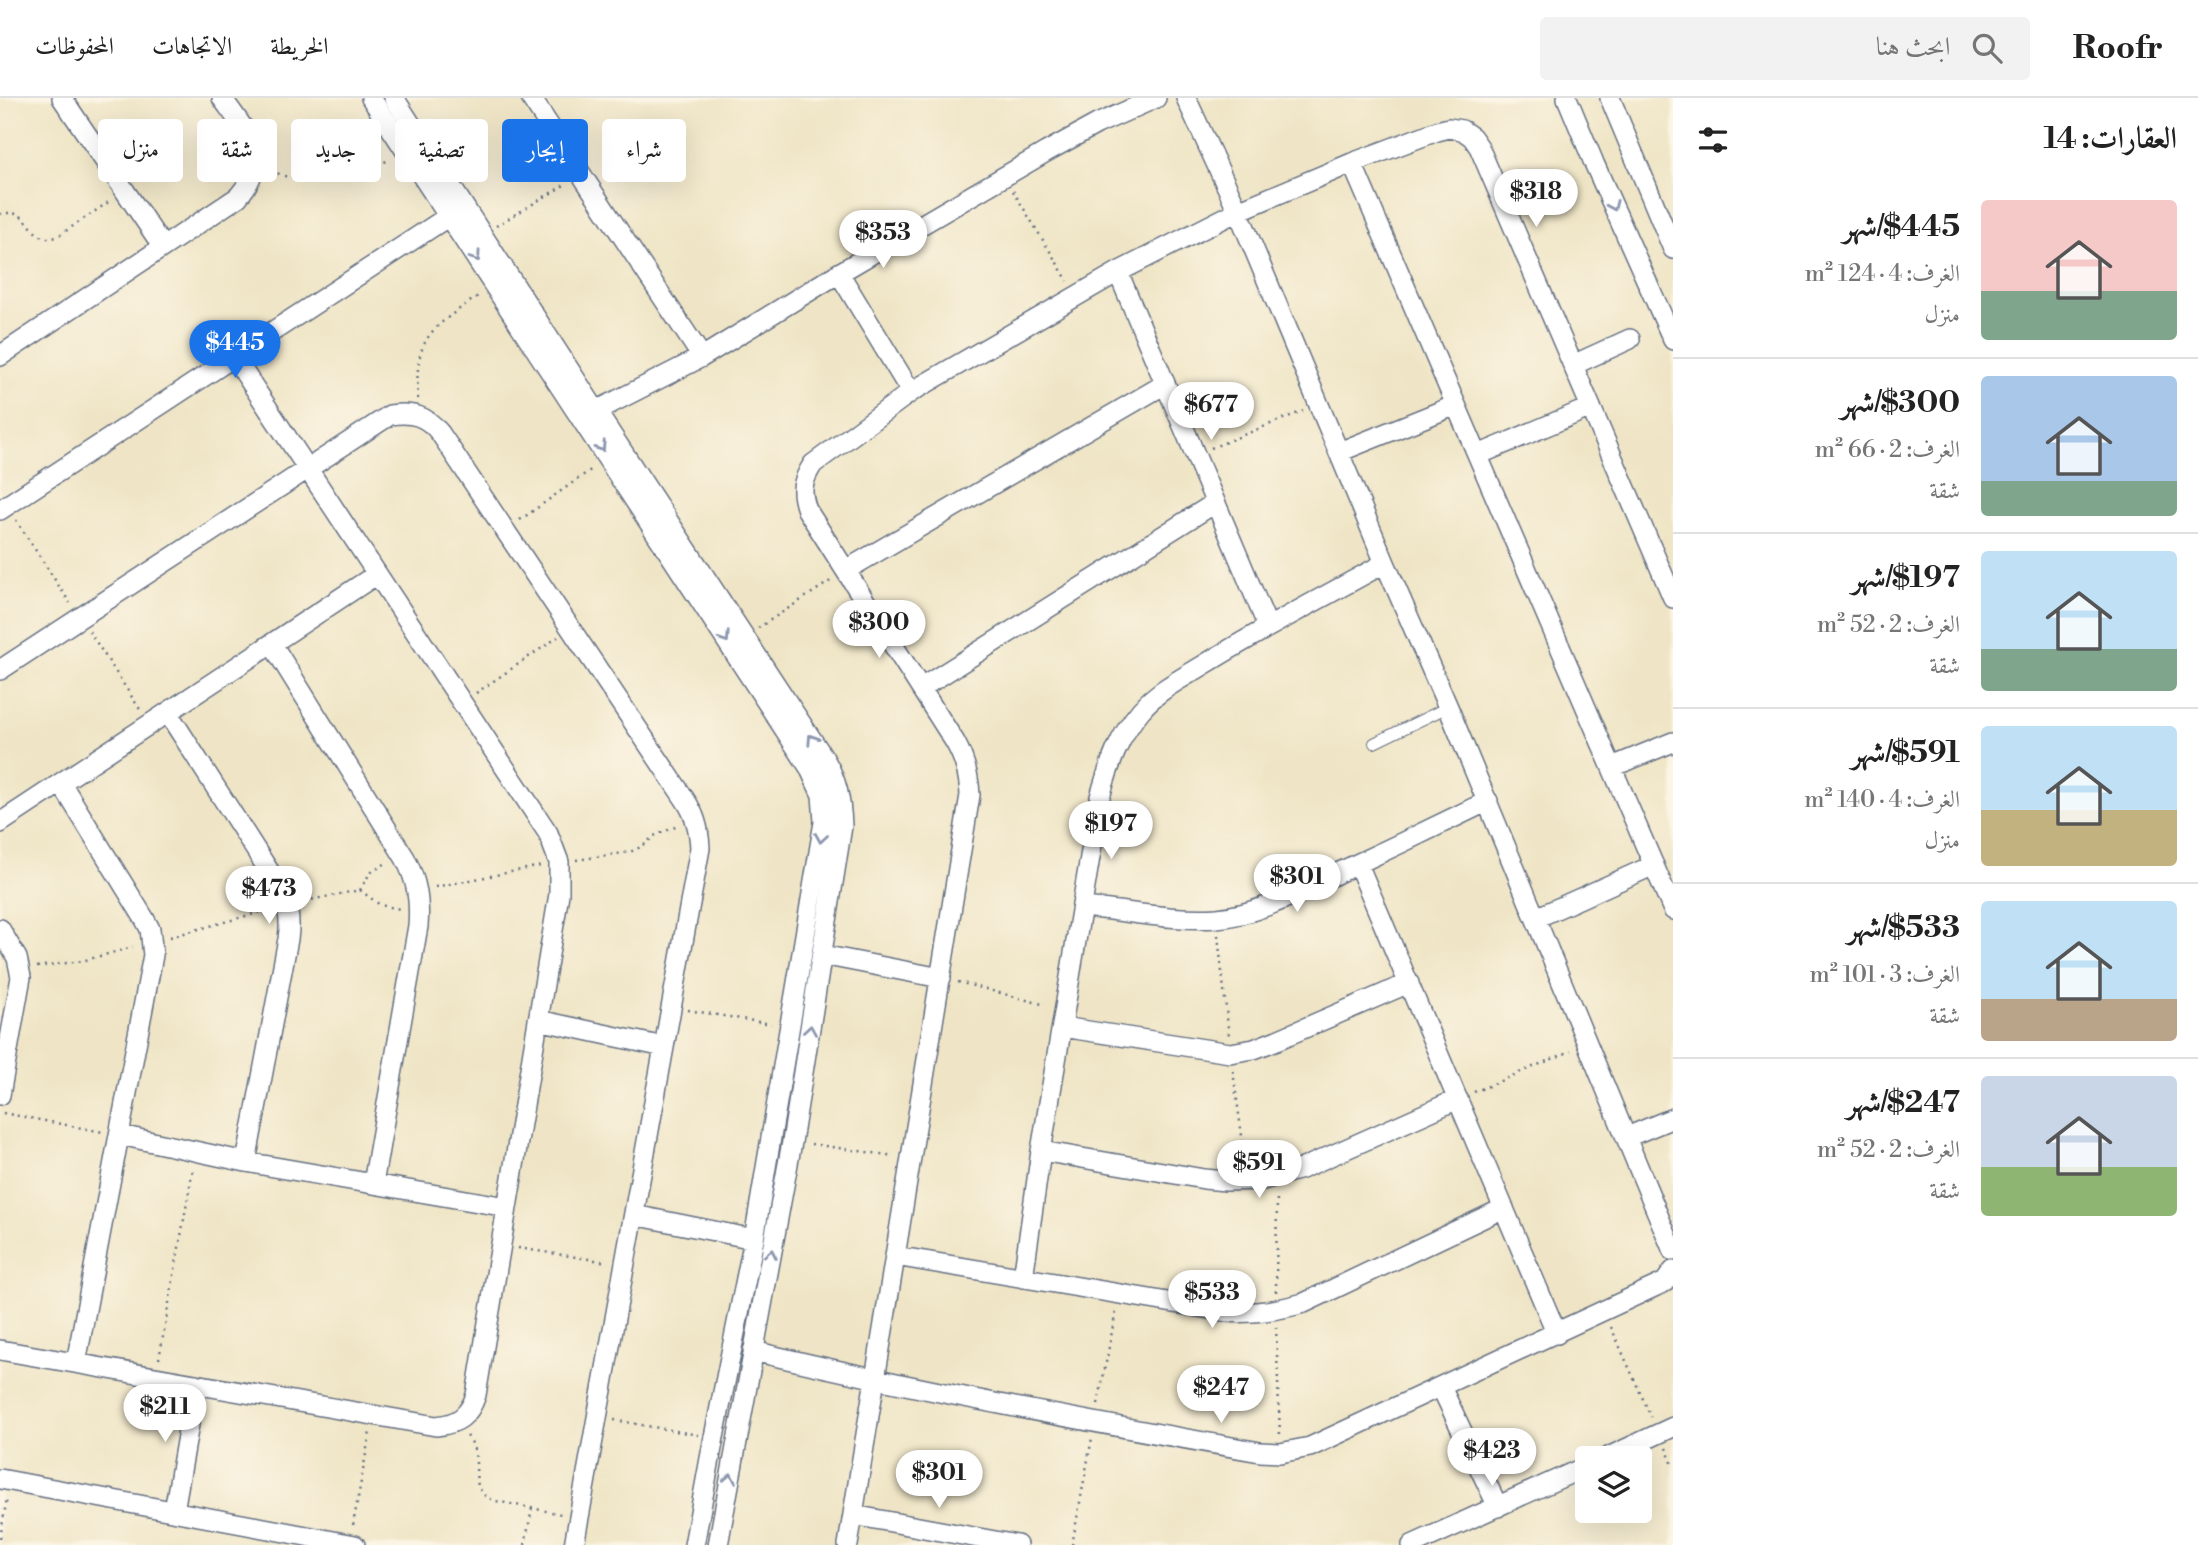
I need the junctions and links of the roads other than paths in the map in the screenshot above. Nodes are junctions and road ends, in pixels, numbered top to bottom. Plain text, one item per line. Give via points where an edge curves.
1 (62, 98) edge
2 (222, 98) edge
3 (371, 98) edge
4 (394, 98) edge
5 (531, 98) edge
6 (1156, 98) edge
7 (1186, 98) edge
8 (1567, 98) edge
9 (1610, 98) edge
10 (400, 119) edge
11 (395, 126) edge
12 (1352, 163) junction
13 (430, 182) edge
14 (441, 182) edge
15 (1238, 211) junction
16 (449, 216) junction
17 (163, 247) junction
18 (1673, 249) edge
19 (1118, 272) junction
20 (839, 273) junction
21 (1630, 339) dead end
22 (1673, 340) edge
23 (0, 356) edge
24 (234, 357) junction
25 (702, 357) junction
26 (1573, 365) junction
27 (1165, 384) junction
28 (911, 392) junction
29 (1456, 405) junction
30 (1591, 407) junction
31 (596, 411) junction
32 (1339, 452) junction
33 (1478, 455) junction
34 (308, 468) junction
35 (1215, 503) junction
36 (0, 510) edge
37 (1385, 563) junction
38 (846, 570) junction
39 (377, 574) junction
40 (1673, 598) edge
41 (1268, 627) junction
42 (272, 644) junction
43 (0, 670) edge
44 (921, 688) junction
45 (1448, 707) junction
46 (168, 713) junction
47 (1673, 742) edge
48 (1374, 743) dead end
49 (1612, 767) junction
50 (61, 783) junction
51 (1488, 802) junction
52 (0, 823) edge
53 (1359, 864) junction
54 (1654, 865) junction
55 (1083, 907) junction
56 (1673, 910) edge
57 (1536, 918) junction
58 (0, 929) edge
59 (822, 955) junction
60 (941, 978) junction
61 (1409, 983) junction
62 (1064, 1019) junction
63 (538, 1020) junction
64 (664, 1047) junction
65 (781, 1076) junction
66 (803, 1078) junction
67 (1, 1088) edge
68 (1458, 1099) junction
69 (1673, 1118) edge
70 (120, 1135) junction
71 (1627, 1137) junction
72 (1041, 1150) junction
73 (246, 1162) junction
74 (373, 1184) junction
75 (507, 1207) junction
76 (1504, 1208) junction
77 (634, 1215) junction
78 (754, 1239) junction
79 (1673, 1251) edge
80 (895, 1256) junction
81 (1672, 1275) edge
82 (1023, 1278) junction
83 (1557, 1334) junction
84 (0, 1350) edge
85 (753, 1351) junction
86 (76, 1363) junction
87 (875, 1380) junction
88 (196, 1384) junction
89 (1441, 1387) junction
90 (1666, 1430) edge
91 (1632, 1446) edge
92 (1575, 1472) edge
93 (5, 1480) edge
94 (1498, 1507) junction
95 (174, 1511) junction
96 (853, 1515) junction
97 (352, 1545) edge
98 (574, 1545) edge
99 (694, 1545) edge
100 (718, 1545) edge
101 (848, 1545) edge
102 (1017, 1545) edge
103 (1412, 1545) edge

1 - 17 street
2 - 17 street via 252,146 255,165 250,183 238,197
3 - 11 street
4 - 10 street
5 - 25 street
6 - 20 street via 1097,124
7 - 15 street
8 -> 22 street
9 - 18 street
12 - 15 street
12 - 26 street via 1449,128 1472,137
12 - 29 street
13 - 16 street
14 - 31 street via 483,234
15 - 19 street
15 - 32 street
16 - 24 street
16 -> 65 street via 809,767 822,795 824,822
17 - 23 street
19 - 27 street
19 - 28 street
20 - 25 street
20 - 28 street
21 - 26 street
24 - 34 street
24 - 36 street
25 - 31 street
26 - 30 street
27 - 35 street
27 - 38 street
28 - 38 street via 813,464 804,478 802,495 807,510
29 - 32 street
29 - 33 street
30 - 33 street
30 - 40 street
59 -> 31 street via 842,826 837,784
32 - 37 street
33 - 49 street
34 - 39 street
34 - 43 street
34 - 64 street via 390,415 418,415 431,421 684,798 696,820 700,848
35 - 41 street
35 - 44 street
37 - 41 street
37 - 45 street
38 - 44 street
39 - 42 street
39 - 63 street via 548,833 559,862 559,894
41 - 55 street via 1170,686 1142,708 1122,736 1100,797
42 - 46 street
42 - 74 street via 405,858 418,891 420,908
44 - 60 street via 964,758 969,776 969,812
45 - 48 lane
45 - 51 street
46 - 50 street
46 - 73 street via 287,904 288,939
47 - 49 street
49 - 54 street
50 - 52 street
50 - 70 street via 144,918 153,942
51 - 53 street
51 - 57 street
53 - 55 street via 1238,915 1188,918
53 - 61 street
54 - 56 street
54 - 57 street
55 - 62 street
57 - 71 street
58 - 67 street via 20,967
59 - 60 street
66 -> 59 street
60 - 80 street
61 - 62 street via 1266,1045 1230,1053
61 - 68 street
62 - 72 street
63 - 64 street
63 - 75 street
64 - 77 street
65 - 66 street
65 - 78 street
85 -> 66 street
68 - 72 street via 1301,1169 1262,1180 1204,1179
68 - 76 street
69 - 71 street
70 - 73 street
70 - 86 street
71 - 79 street
72 - 82 street
73 - 74 street
74 - 75 street
75 - 88 street via 476,1395 462,1419 436,1426
76 - 82 street via 1304,1303 1276,1311 1227,1312
76 - 83 street
77 - 78 street
77 - 98 street
78 - 99 street
80 - 82 street
80 - 87 street
81 - 83 street
83 - 89 street
84 - 86 street
85 - 87 street
100 -> 85 street
86 - 88 street
87 - 89 street via 1280,1453 1310,1447
87 - 96 street
88 - 95 street
89 - 94 street
90 - 91 street
92 - 94 street
93 - 95 street
94 - 103 street
95 - 97 street
96 - 101 street
96 - 102 street

